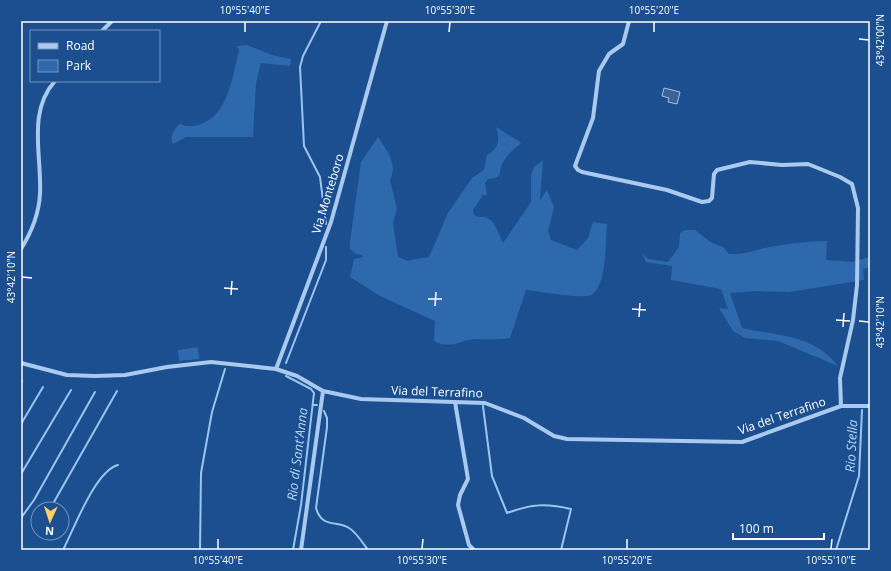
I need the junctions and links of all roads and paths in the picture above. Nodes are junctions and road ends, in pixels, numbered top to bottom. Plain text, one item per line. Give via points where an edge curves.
1 (112, 21) edge
2 (388, 21) edge
3 (629, 21) edge
4 (103, 30) edge
5 (55, 82) edge
6 (21, 249) edge
7 (21, 363) edge
8 (276, 368) junction
9 (323, 391) junction
10 (455, 402) junction
11 (842, 406) junction
12 (870, 406) edge
13 (301, 550) edge
14 (474, 550) edge

1 - 4 street
2 - 8 street, Via Monteboro via 331,222
3 - 11 street via 623,44 609,54 599,71 593,118 575,166 582,172 667,190 702,202 712,198 714,174 717,170 750,162 808,164 852,184 858,208 858,285 840,378
5 - 6 street via 40,107 39,200 32,226
7 - 8 street, Via del Terrafino via 67,375 95,376 125,375 211,362
8 - 9 street, Via del Terrafino via 297,376
9 - 10 street, Via del Terrafino via 361,399
9 - 13 street
10 - 11 street, Via del Terrafino via 492,405 524,418 554,436 567,439 724,443 757,438
10 - 14 street via 468,479 458,505 469,545
11 - 12 street, Via del Terrafino

